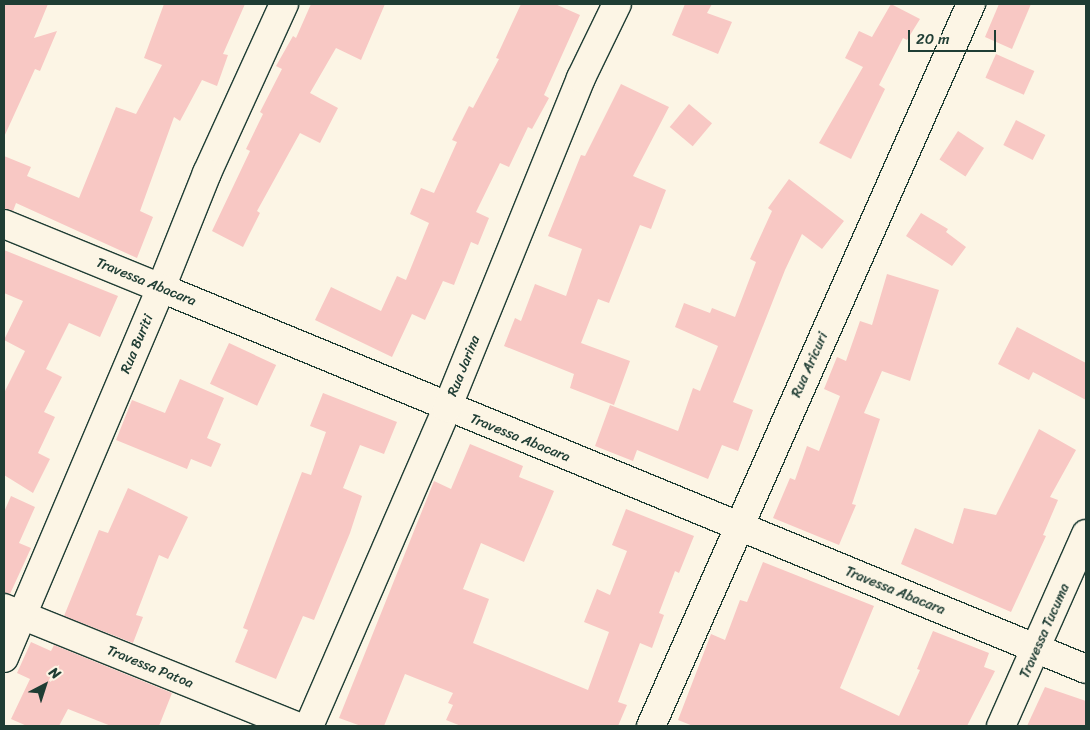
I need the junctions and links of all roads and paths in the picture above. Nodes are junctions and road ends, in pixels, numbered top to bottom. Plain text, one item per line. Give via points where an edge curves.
1 (284, 4) edge
2 (617, 4) edge
3 (971, 4) edge
4 (4, 224) edge
5 (161, 288) junction
6 (447, 408) junction
7 (738, 527) junction
8 (1086, 534) edge
9 (13, 611) edge
10 (1038, 648) junction
11 (4, 658) edge
12 (1086, 669) edge
13 (296, 726) edge
14 (309, 726) edge
15 (651, 726) edge
16 (1001, 726) edge

1 - 5 street, Rua Buriti via 207,173
2 - 6 street, Rua Jarina via 581,78
3 - 7 street, Rua Aricuri
4 - 5 street, Travessa Abacara
5 - 6 street, Travessa Abacara
5 - 9 street, Rua Buriti
6 - 7 street, Travessa Abacara
6 - 14 street, Rua Jarina
7 - 10 street, Travessa Abacara
7 - 15 street, Rua Aricuri
8 - 10 street, Travessa Tucuma
9 - 11 street, Rua Buriti
9 - 13 street, Travessa Patoa
10 - 12 street, Travessa Abacara
10 - 16 street, Travessa Tucuma

